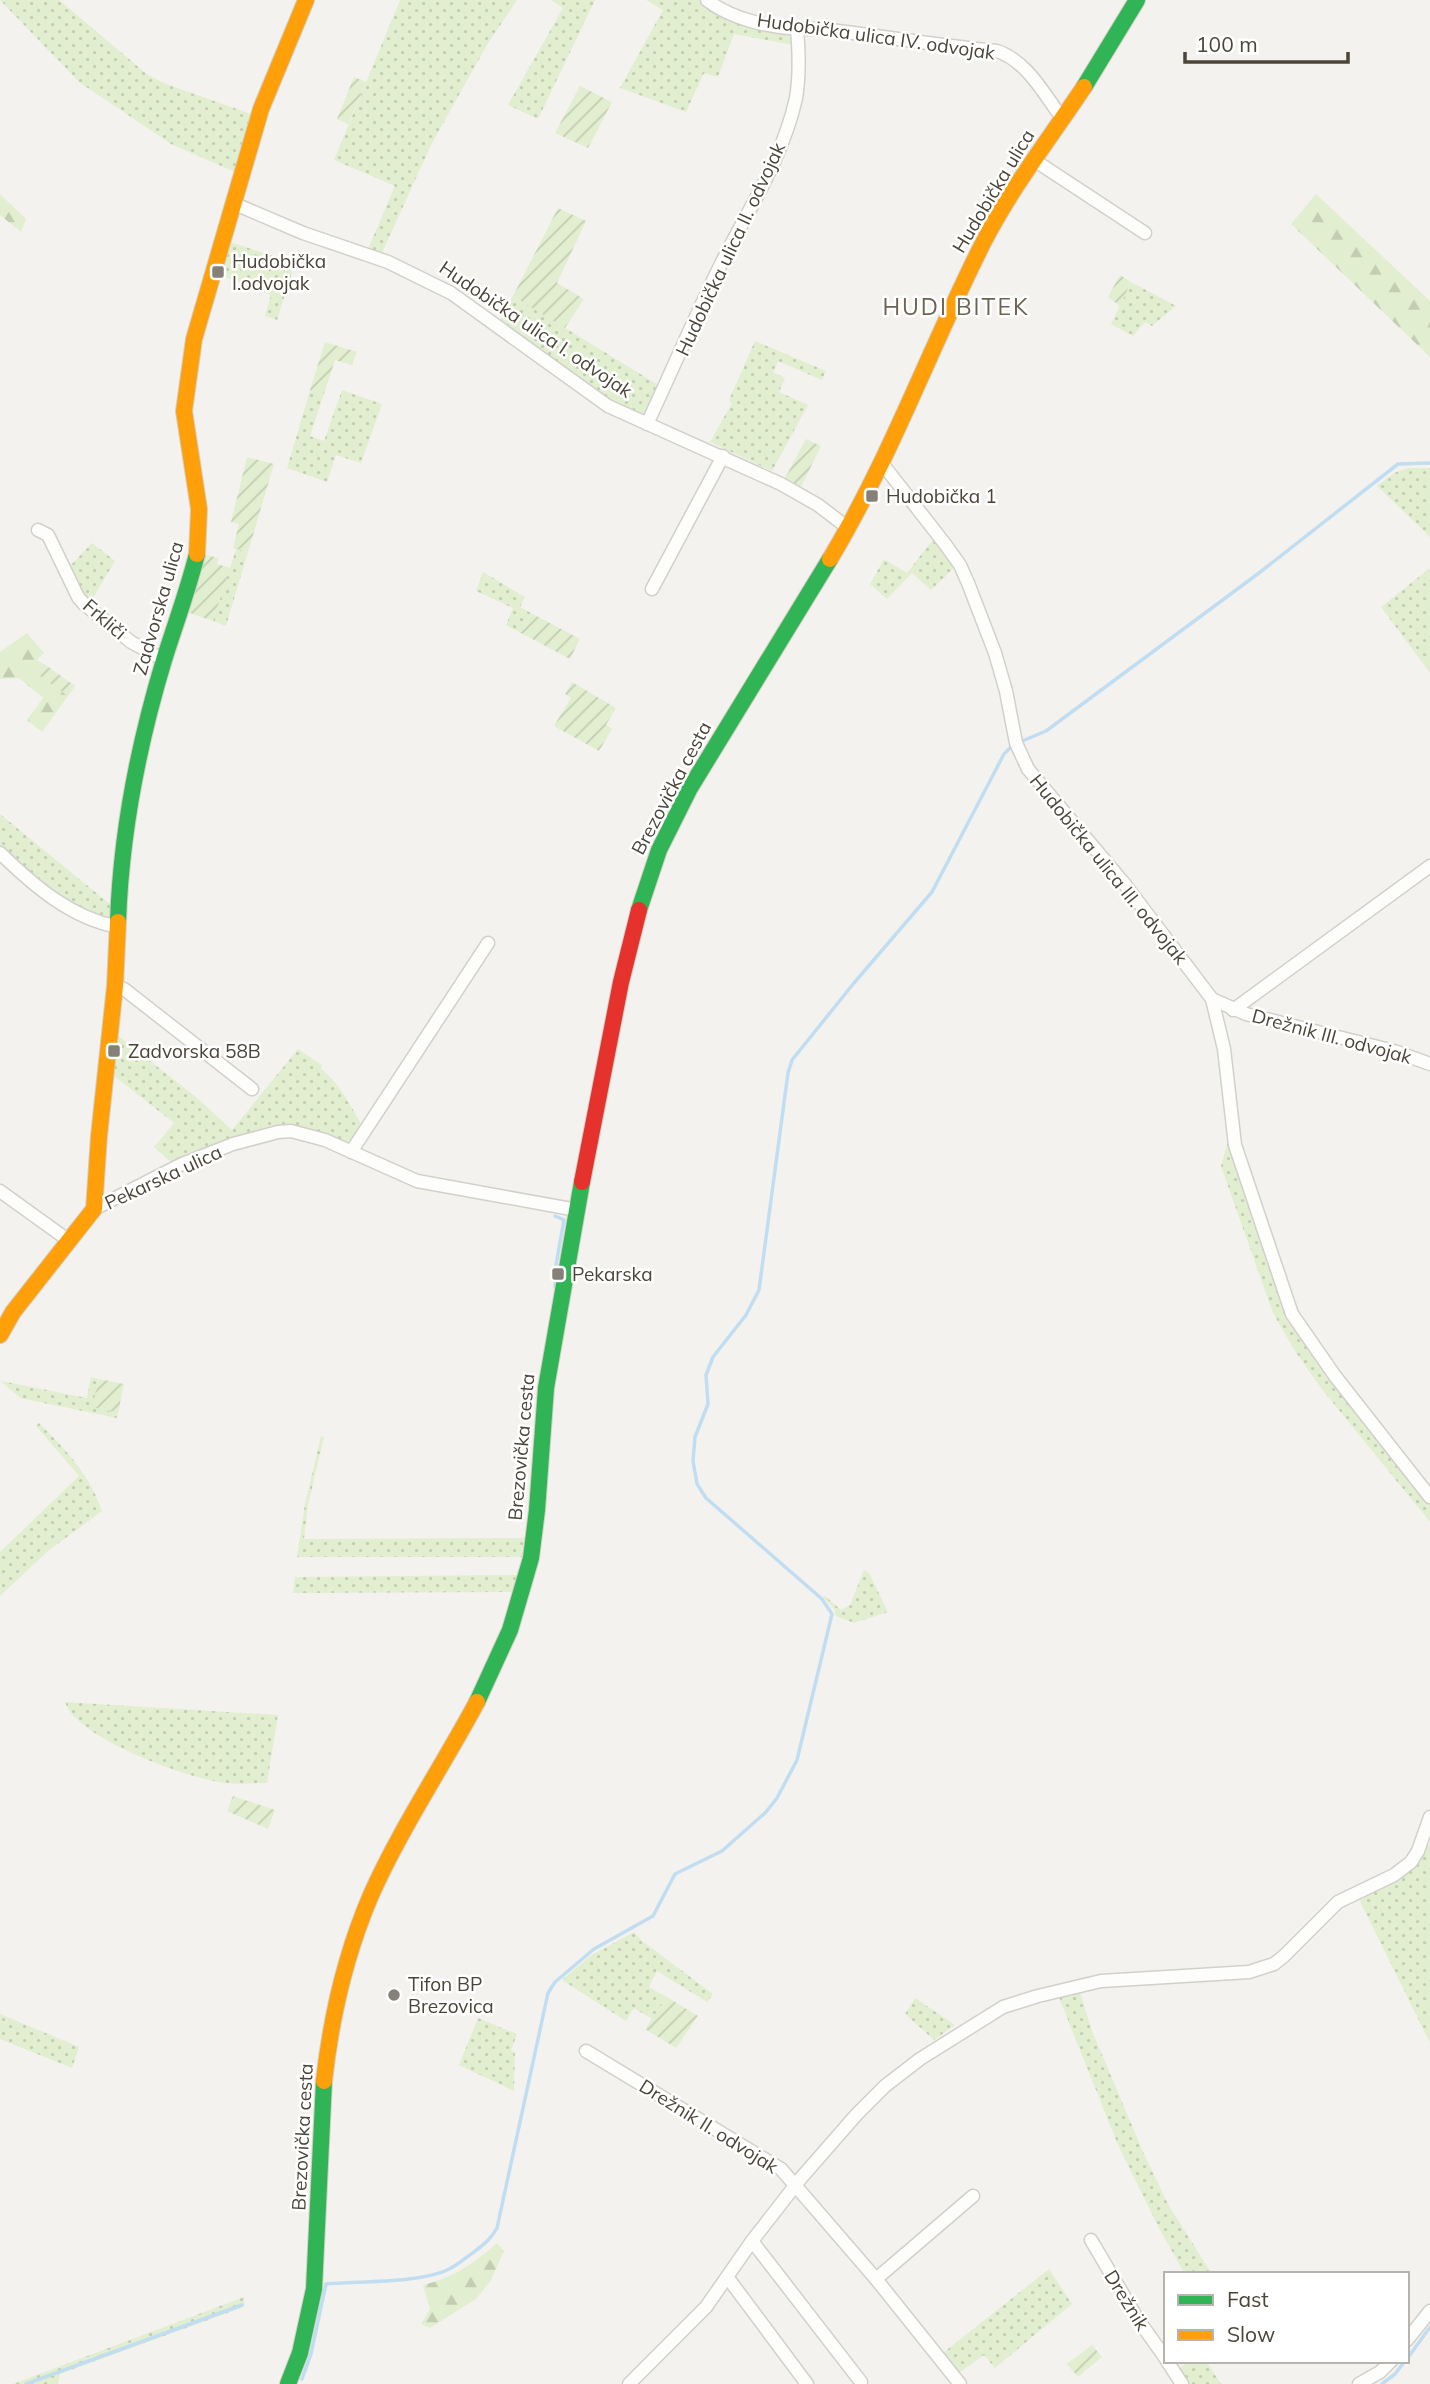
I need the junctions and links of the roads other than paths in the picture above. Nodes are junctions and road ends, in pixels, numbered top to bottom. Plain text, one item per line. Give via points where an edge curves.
1 (306, 0) edge
2 (707, 0) edge
3 (1137, 0) edge
4 (797, 29) junction
5 (1062, 118) junction
6 (1034, 160) junction
7 (235, 204) junction
8 (1145, 233) dead end
9 (647, 424) junction
10 (723, 456) junction
11 (881, 462) junction
12 (848, 528) junction
13 (38, 530) dead end
14 (652, 589) dead end
15 (164, 660) junction
16 (0, 853) edge
17 (1430, 866) edge
18 (118, 926) junction
19 (488, 943) dead end
20 (115, 986) junction
21 (1212, 999) junction
22 (1233, 1010) junction
23 (1430, 1064) edge
24 (252, 1089) dead end
25 (351, 1152) junction
26 (0, 1191) edge
27 (94, 1209) junction
28 (577, 1210) junction
29 (68, 1240) junction
30 (0, 1335) edge
31 (1430, 1497) edge
32 (1430, 1817) edge
33 (586, 2051) dead end
34 (796, 2185) junction
35 (973, 2196) dead end
36 (1091, 2239) dead end
37 (752, 2241) junction
38 (727, 2278) junction
39 (876, 2279) junction
40 (1430, 2311) edge
41 (1409, 2337) edge
42 (1164, 2357) edge
43 (1168, 2363) edge
44 (1389, 2363) edge
45 (861, 2382) dead end
46 (288, 2384) edge
47 (629, 2384) edge
48 (807, 2384) edge
49 (960, 2384) edge
50 (1182, 2384) edge
51 (1359, 2384) edge

1 - 7 main road via 261,109
2 - 4 street, Hudobička ulica IV. odvojak via 728,13
3 - 5 main road, Hudobička ulica
4 - 5 street, Hudobička ulica IV. odvojak via 997,51 1024,68
4 - 9 street, Hudobička ulica II. odvojak via 796,98 780,146
5 - 6 main road, Hudobička ulica
6 - 8 street
6 - 11 main road, Hudobička ulica via 984,242
7 - 9 street, Hudobička ulica I. odvojak via 388,262 451,293 584,391
7 - 15 main road, Zadvorska ulica via 189,368 184,411 200,528 193,575
9 - 10 street, Hudobička ulica I. odvojak
10 - 12 street, Hudobička ulica I. odvojak via 818,505
10 - 14 street
11 - 12 main road, Hudobička ulica
11 - 21 street, Hudobička ulica III. odvojak via 960,565 995,653 1016,743 1028,769 1123,882
12 - 28 main road, Brezovička cesta via 711,751 652,867 631,937
13 - 15 street, Frkliči via 48,535 84,604 131,642
15 - 18 main road, Zadvorska ulica via 128,809
16 - 18 street via 67,908 97,923
17 - 22 street
18 - 20 main road, Zadvorska ulica
19 - 25 street
20 - 24 street
20 - 27 main road, Zadvorska ulica
21 - 22 street, Hudobička ulica III. odvojak
21 - 31 street via 1224,1049 1235,1145 1292,1314
22 - 23 street, Drežnik III. odvojak
25 - 27 street, Pekarska ulica via 301,1132 278,1132 181,1164
25 - 28 street, Pekarska ulica via 417,1181
26 - 29 street
27 - 29 main road
28 - 46 main road, Brezovička cesta via 545,1397 534,1543 519,1609 480,1699 377,1880 342,1982 320,2120 315,2285
29 - 30 main road
32 - 34 street via 1411,1862 1338,1902 1274,1964 1249,1972 1078,1985 1003,2007 975,2023 885,2086
33 - 34 street, Drežnik II. odvojak via 781,2169
34 - 37 street
34 - 39 street, Drežnik II. odvojak
35 - 39 street
36 - 42 street, Drežnik
37 - 38 street
37 - 45 street
38 - 47 street via 706,2307
38 - 48 street
39 - 49 street, Drežnik II. odvojak
40 - 41 street
43 - 50 street, Drežnik
44 - 51 street

